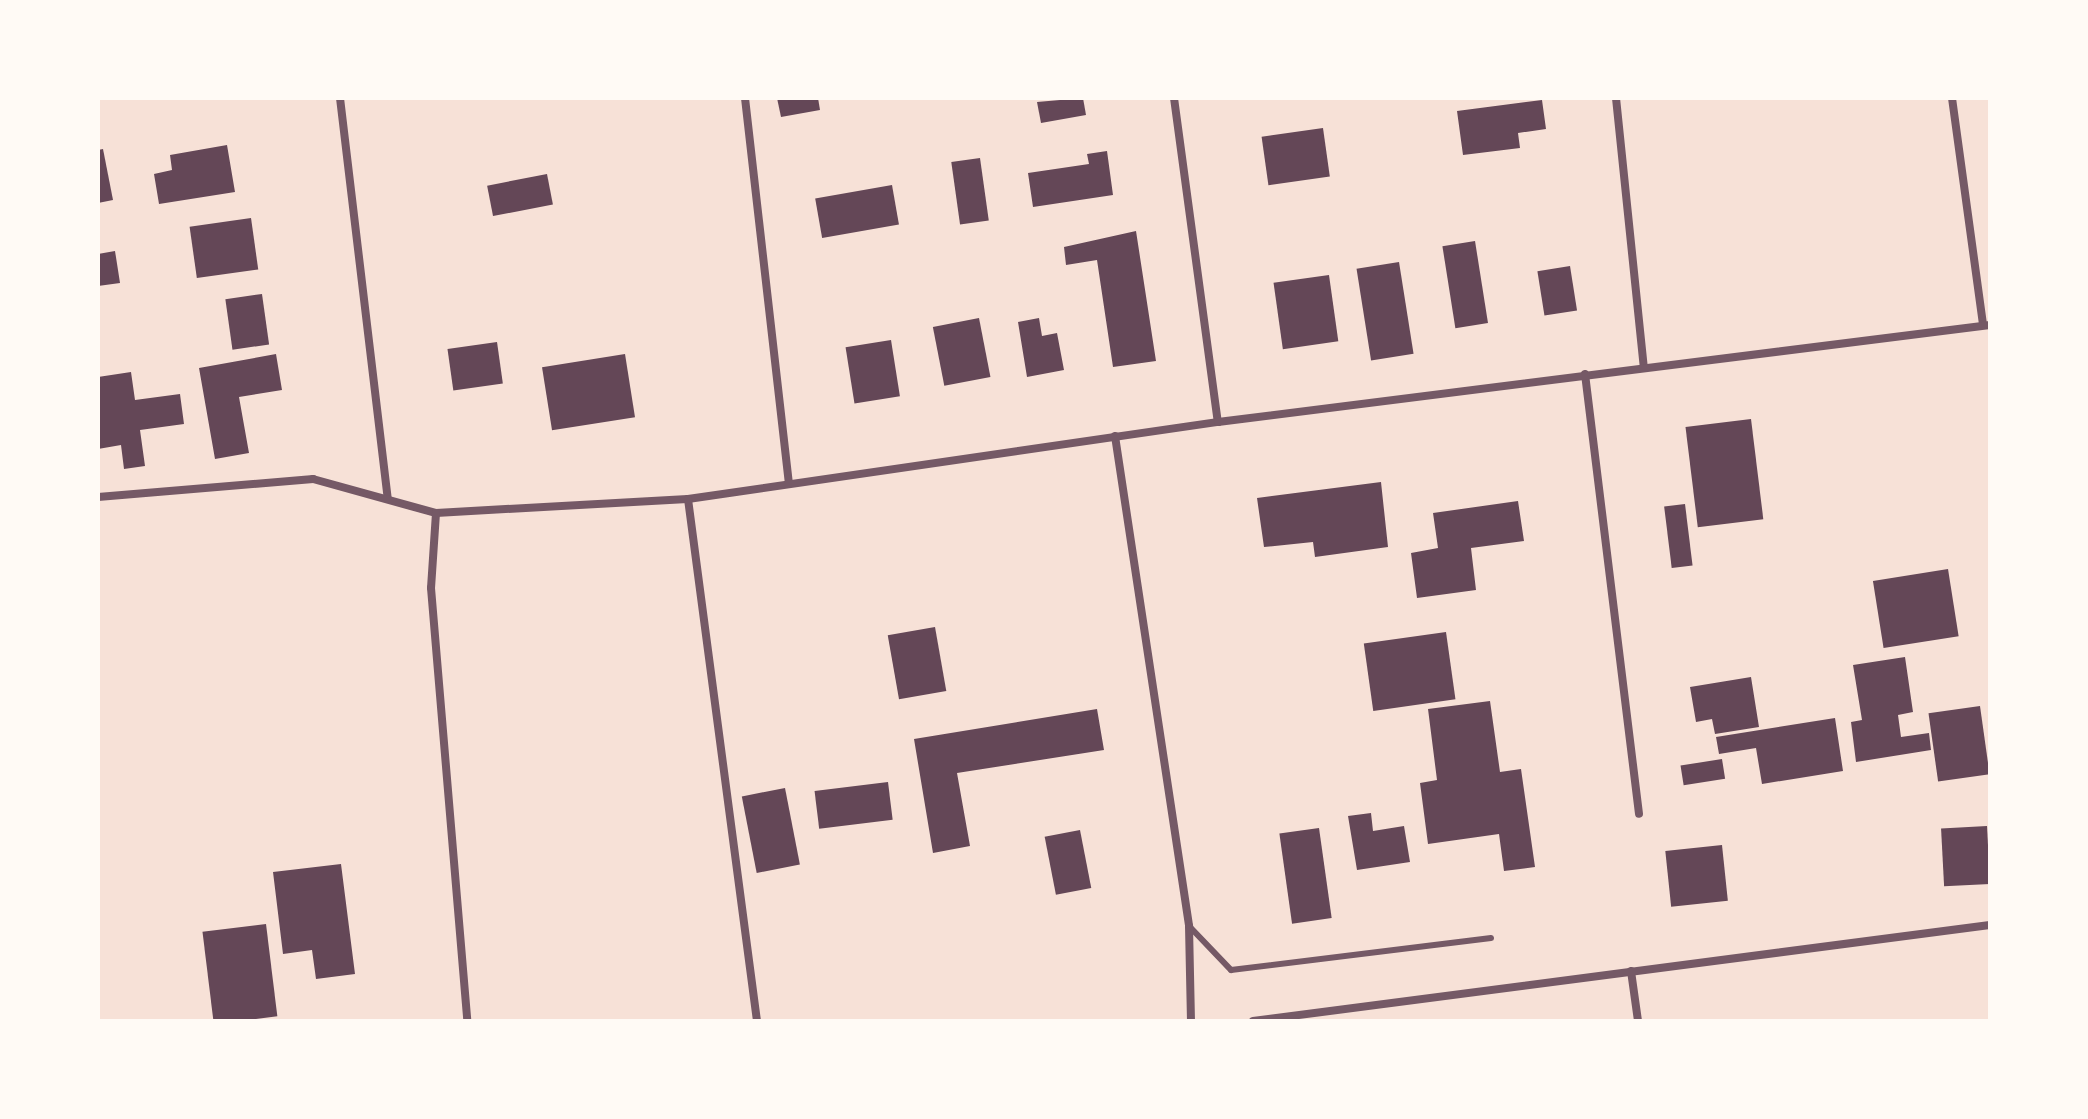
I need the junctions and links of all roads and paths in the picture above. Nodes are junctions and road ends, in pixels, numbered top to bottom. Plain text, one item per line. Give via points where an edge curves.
1 (340, 98) edge
2 (745, 98) edge
3 (1174, 98) edge
4 (1616, 98) edge
5 (1952, 98) edge
6 (1986, 325) edge
7 (1644, 368) junction
8 (1585, 374) junction
9 (1218, 422) junction
10 (1115, 436) junction
11 (789, 484) junction
12 (98, 497) edge
13 (388, 498) junction
14 (688, 499) junction
15 (436, 513) junction
16 (1639, 814) dead end
17 (1990, 925) edge
18 (1189, 926) junction
19 (1491, 938) dead end
20 (1631, 971) junction
21 (467, 1021) edge
22 (757, 1021) edge
23 (1191, 1021) edge
24 (1253, 1021) edge
25 (1638, 1021) edge

1 - 13 street
2 - 11 street
3 - 9 street
4 - 7 street
5 - 6 street
6 - 7 street
7 - 8 street
8 - 9 street
8 - 16 street
9 - 10 street
10 - 11 street
10 - 18 street
11 - 14 street
12 - 13 street via 313,479
13 - 15 street
14 - 15 street
14 - 22 street
15 - 21 street via 431,588
17 - 20 street
18 - 19 lane via 1231,970
18 - 23 street
20 - 24 street
20 - 25 street

